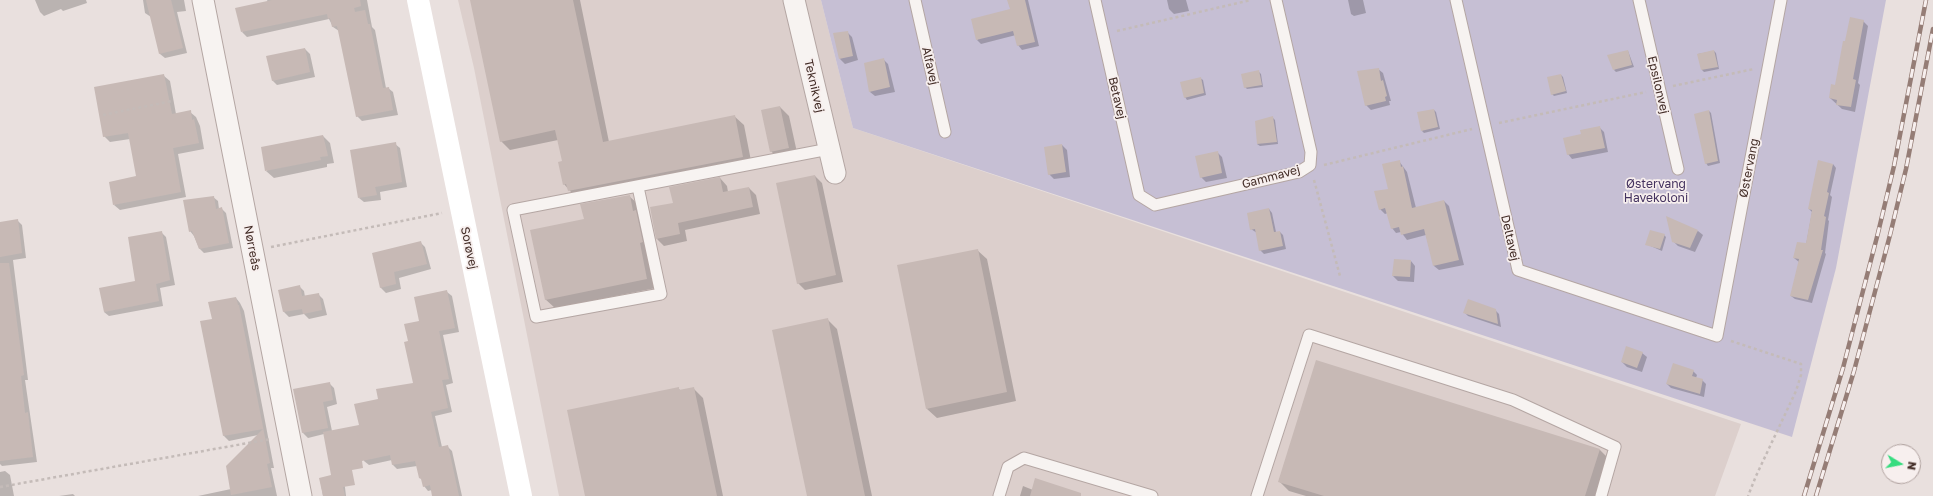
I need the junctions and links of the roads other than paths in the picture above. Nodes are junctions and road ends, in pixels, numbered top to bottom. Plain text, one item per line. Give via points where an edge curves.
1 (202, 0) edge
2 (418, 0) edge
3 (794, 0) edge
4 (915, 0) edge
5 (1095, 0) edge
6 (1276, 0) edge
7 (1456, 0) edge
8 (1639, 0) edge
9 (1781, 0) edge
10 (945, 132) dead end
11 (829, 149) junction
12 (1678, 169) dead end
13 (835, 173) dead end
14 (638, 187) junction
15 (1140, 196) joint
16 (1717, 336) joint
17 (301, 496) edge
18 (521, 496) edge
19 (999, 496) edge
20 (1152, 496) edge
21 (1257, 496) edge
22 (1601, 496) edge

1 - 17 street, Nørreås
2 - 18 street, Sorøvej
3 - 11 street, Teknikvej
4 - 10 lane, Alfavej
5 - 15 lane, Betavej
6 - 15 lane, Gammavej via 1311,152 1310,165 1299,172 1155,205
7 - 16 lane, Deltavej via 1518,270
8 - 12 lane, Epsilonvej
9 - 16 lane, Østervang
11 - 13 street, Teknikvej
11 - 14 lane
14 - 14 lane via 513,210 536,318 661,294
19 - 20 lane via 1008,468 1024,458
21 - 22 lane via 1309,335 1513,400 1615,447

